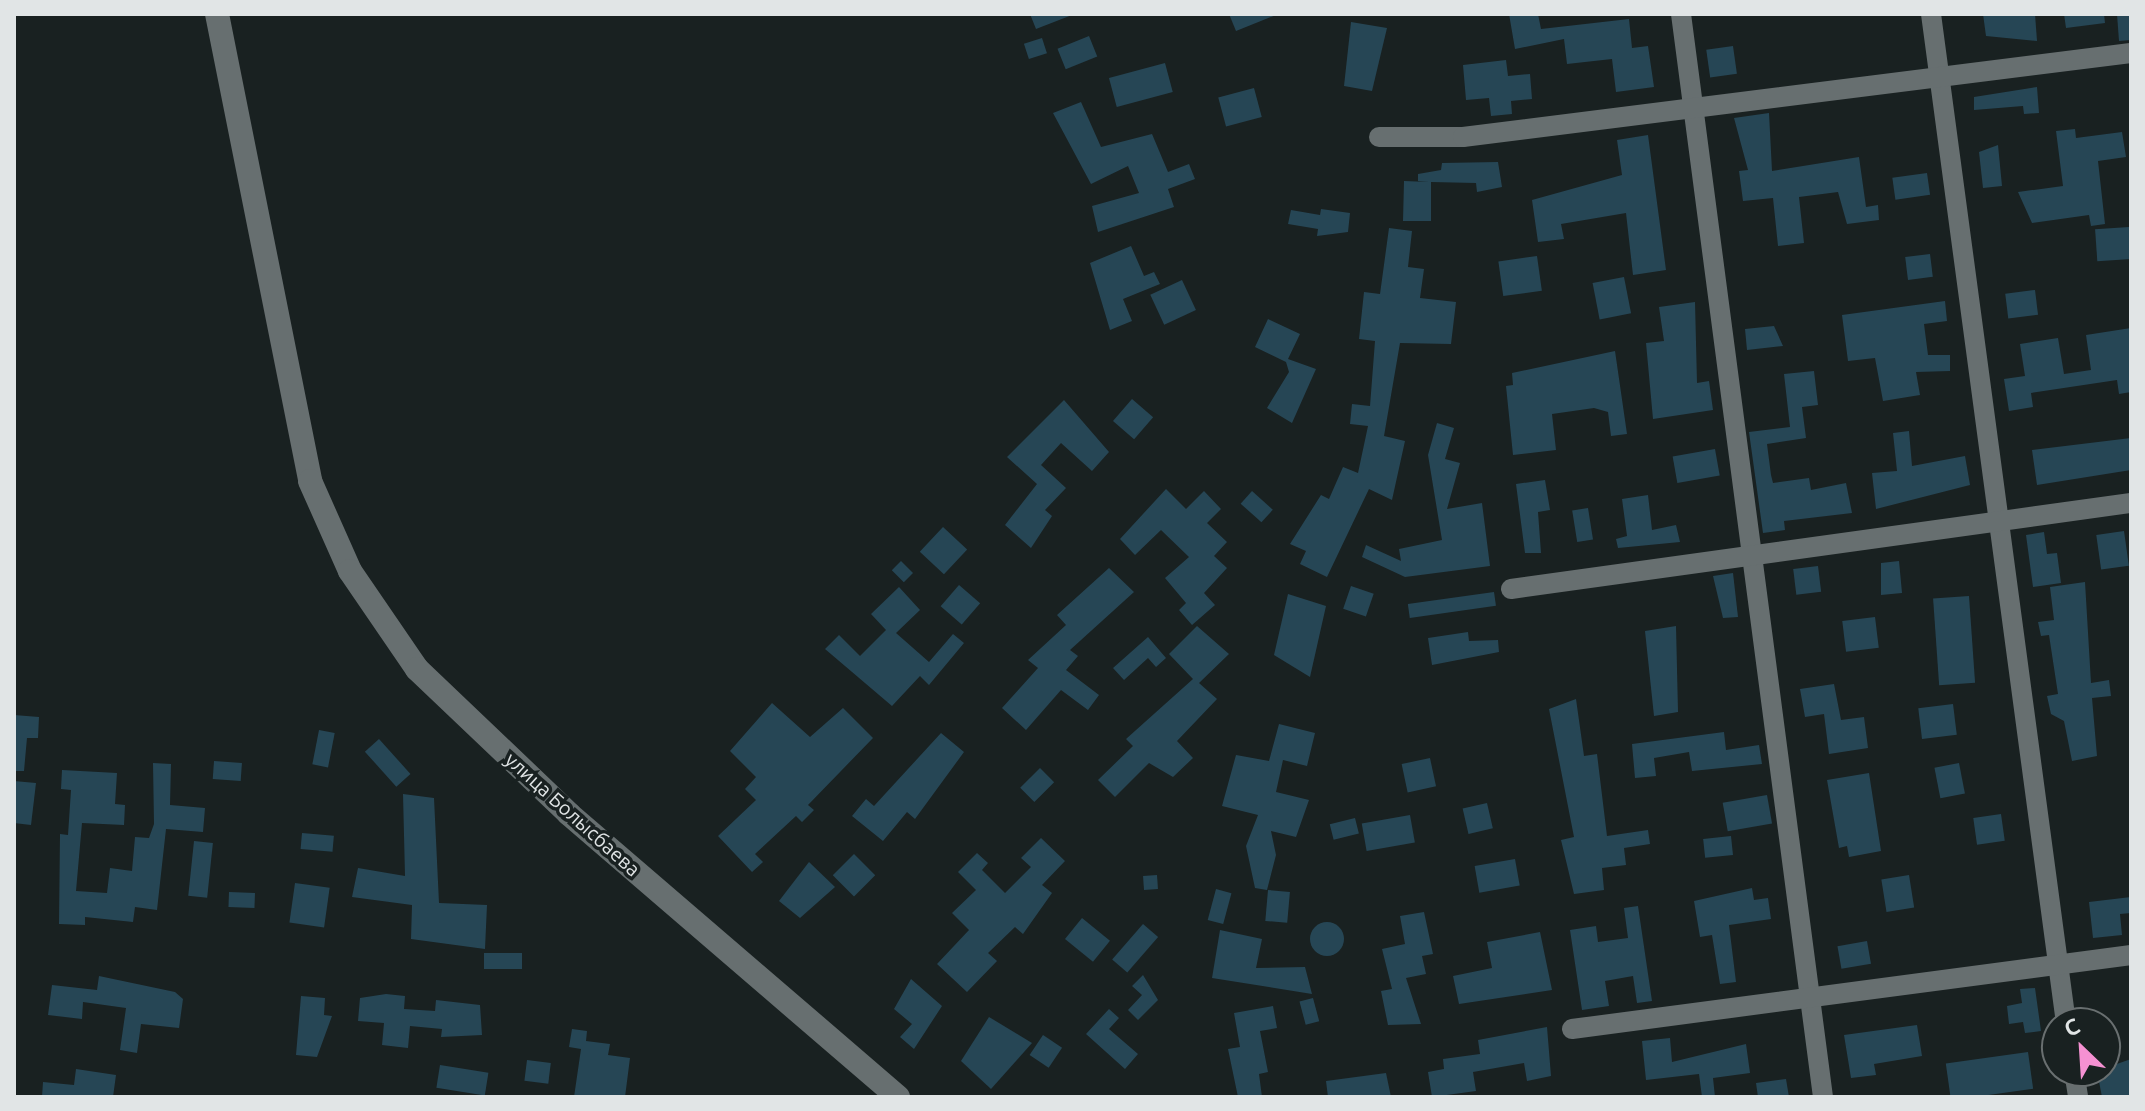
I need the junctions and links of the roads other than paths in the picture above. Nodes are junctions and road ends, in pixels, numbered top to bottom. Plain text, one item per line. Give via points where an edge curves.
1 (217, 14) edge
2 (1681, 14) edge
3 (1931, 14) edge
4 (2131, 53) edge
5 (1940, 74) junction
6 (1693, 104) junction
7 (1379, 137) dead end
8 (2131, 503) edge
9 (1997, 523) junction
10 (1755, 555) junction
11 (1511, 589) dead end
12 (2131, 955) edge
13 (2056, 966) junction
14 (1808, 994) junction
15 (2063, 1007) edge
16 (1572, 1029) dead end
17 (898, 1097) edge
18 (1823, 1097) edge

1 - 17 street, улица Болысбаева via 310,481 350,571 417,669 569,814
2 - 6 street
3 - 5 street
4 - 5 street
5 - 6 street
5 - 9 street
6 - 7 street via 1463,137
6 - 10 street
8 - 9 street
9 - 10 street
9 - 13 street
10 - 11 street
10 - 14 street
12 - 13 street
13 - 14 street
13 - 15 street
14 - 16 street
14 - 18 street

